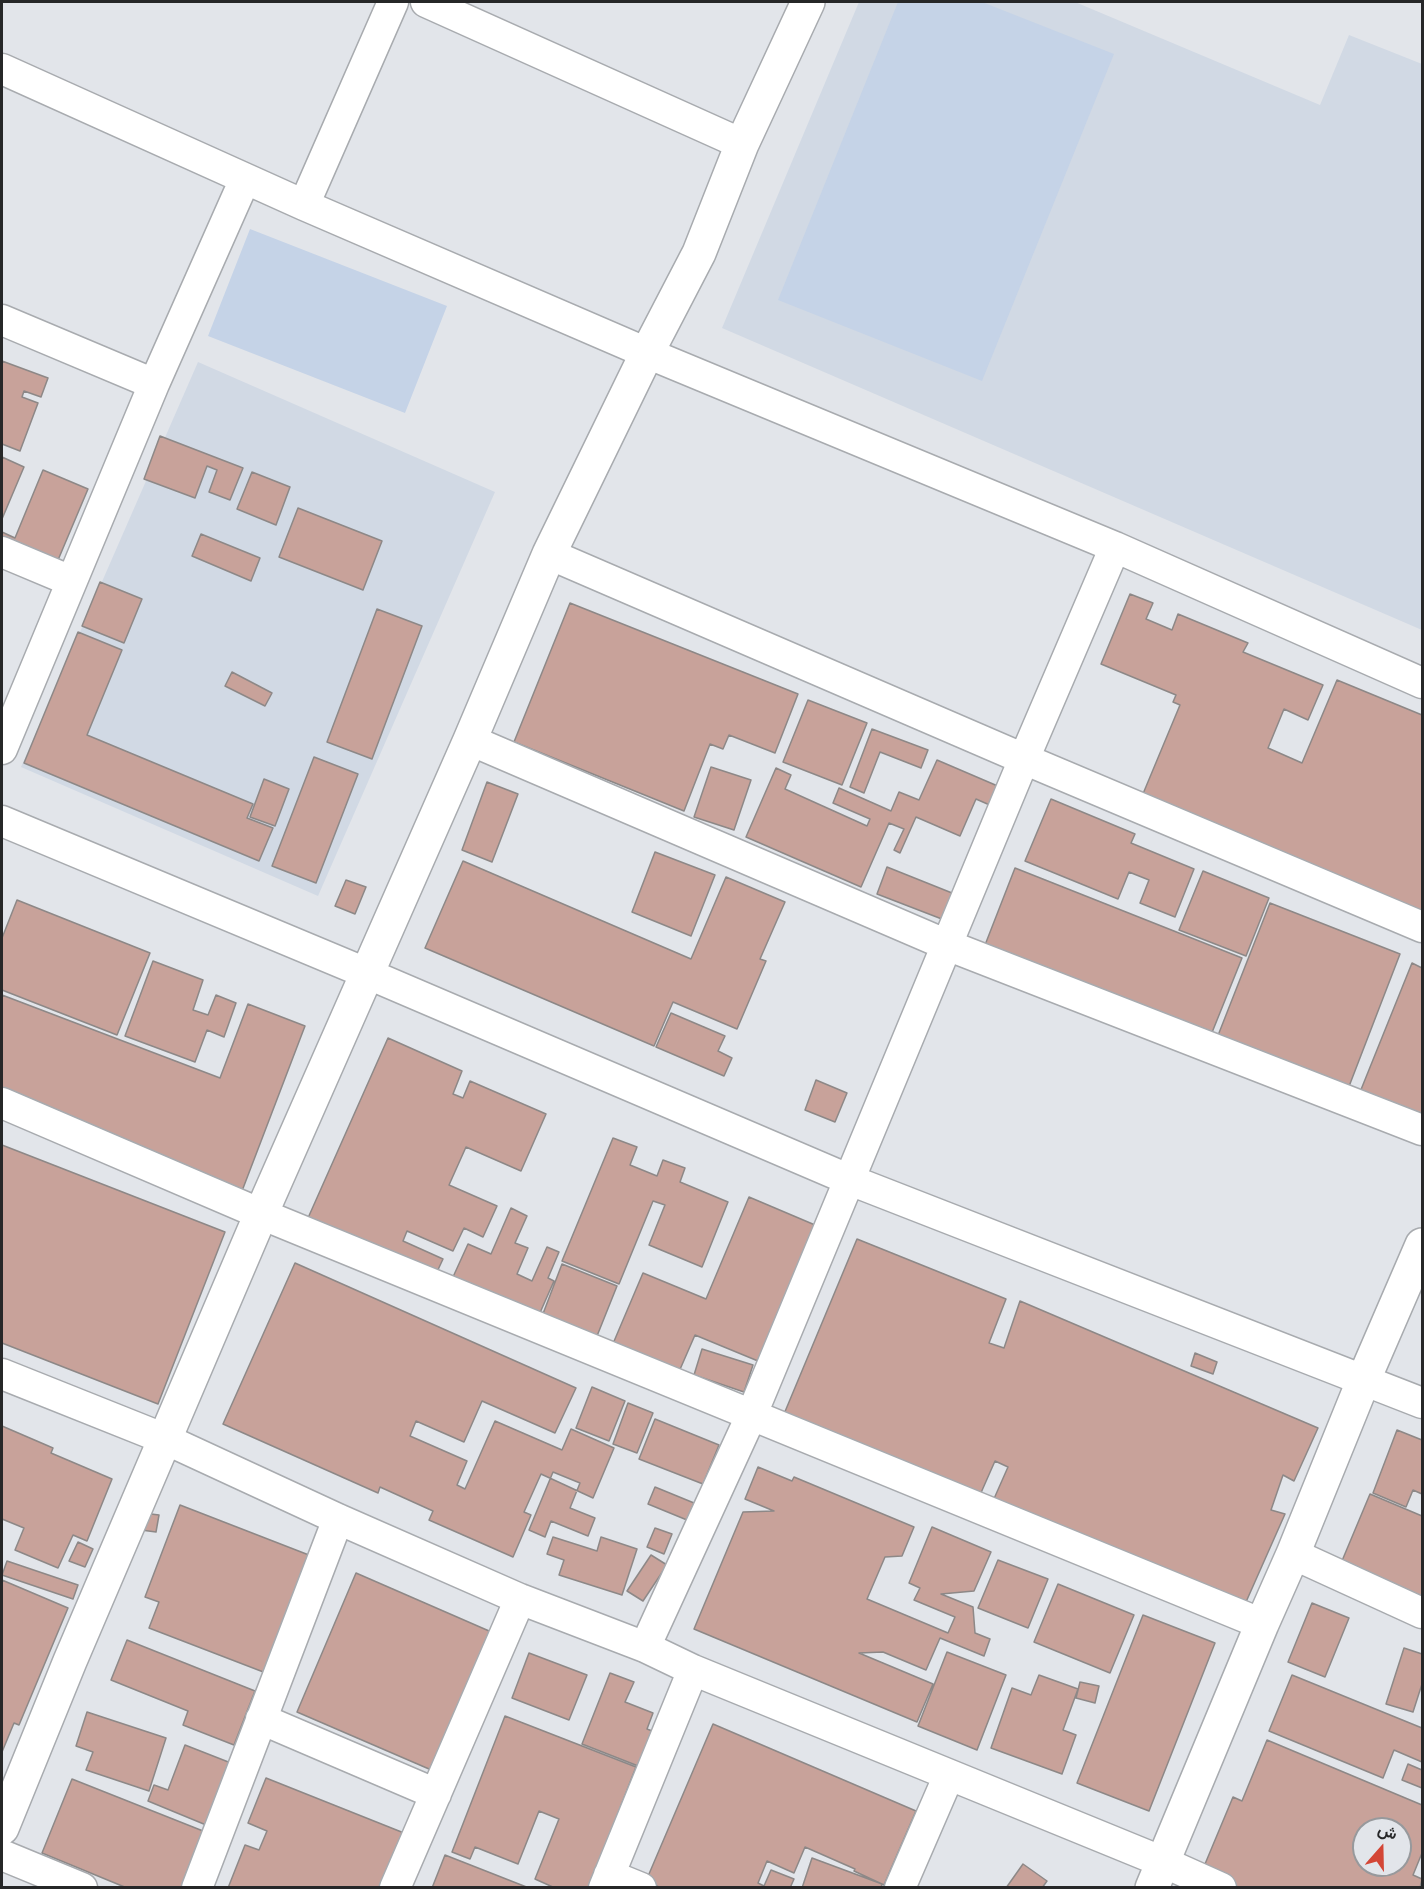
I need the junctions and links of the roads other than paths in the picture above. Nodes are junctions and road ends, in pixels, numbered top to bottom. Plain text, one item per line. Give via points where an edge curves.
1 (393, 2) edge
2 (426, 2) edge
3 (808, 2) edge
4 (2, 69) edge
5 (742, 144) junction
6 (245, 178) junction
7 (304, 205) junction
8 (2, 320) edge
9 (647, 353) junction
10 (154, 384) junction
11 (1115, 548) junction
12 (2, 552) edge
13 (549, 554) junction
14 (71, 581) junction
15 (1422, 683) edge
16 (470, 740) junction
17 (2, 749) edge
18 (1024, 759) junction
19 (4, 829) edge
20 (1422, 927) edge
21 (948, 945) junction
22 (366, 973) junction
23 (2, 1103) edge
24 (1422, 1130) edge
25 (850, 1180) junction
26 (261, 1214) junction
27 (1422, 1245) edge
28 (2, 1374) edge
29 (1364, 1380) junction
30 (1422, 1403) edge
31 (752, 1414) junction
32 (165, 1439) junction
33 (338, 1520) junction
34 (1293, 1554) junction
35 (520, 1599) junction
36 (1422, 1612) edge
37 (1262, 1624) junction
38 (645, 1647) junction
39 (693, 1670) junction
40 (261, 1719) junction
41 (949, 1775) junction
42 (436, 1794) junction
43 (2, 1828) edge
44 (2, 1855) edge
45 (1158, 1875) edge
46 (607, 1881) edge
47 (82, 1887) edge
48 (197, 1887) edge
49 (395, 1887) edge
50 (641, 1887) edge
51 (900, 1887) edge
52 (1221, 1887) edge

1 - 7 street
2 - 5 street
3 - 5 street
4 - 6 street
5 - 9 street via 699,253
6 - 7 street
6 - 10 street
7 - 9 street
8 - 10 street
9 - 11 street
9 - 13 street
10 - 14 street
11 - 15 street
11 - 18 street
12 - 14 street
13 - 16 street
13 - 18 street
14 - 17 street
16 - 21 street
16 - 22 street
18 - 20 street
18 - 21 street
19 - 22 street
21 - 24 street
21 - 25 street
22 - 25 street
22 - 26 street
23 - 26 street
25 - 29 street
25 - 31 street
26 - 31 street
26 - 32 street
27 - 29 street
28 - 32 street
29 - 30 street
29 - 34 street
31 - 37 street
31 - 38 street
32 - 33 street
32 - 43 street
33 - 35 street
33 - 40 street
34 - 36 street
34 - 37 street
35 - 38 street
35 - 42 street
37 - 45 street
38 - 39 street
39 - 41 street
39 - 46 street
40 - 42 street
40 - 48 street
41 - 45 street
41 - 51 street
42 - 49 street
44 - 47 street
45 - 52 street
46 - 50 street

